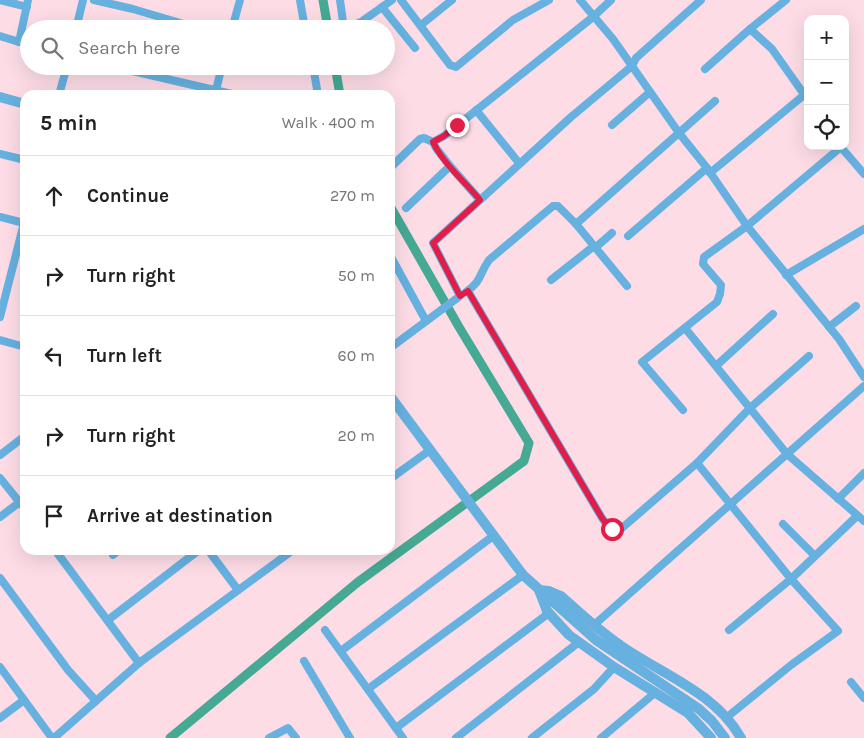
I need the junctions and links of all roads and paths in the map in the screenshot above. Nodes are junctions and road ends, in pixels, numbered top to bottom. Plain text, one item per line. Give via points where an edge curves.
1 (0, 0) edge
2 (83, 0) edge
3 (94, 0) edge
4 (135, 0) edge
5 (240, 0) edge
6 (300, 0) edge
7 (340, 0) edge
8 (392, 0) edge
9 (401, 0) edge
10 (452, 0) edge
11 (549, 0) edge
12 (580, 0) edge
13 (612, 0) edge
14 (701, 0) edge
15 (786, 0) edge
16 (28, 4) edge
17 (382, 7) junction
18 (133, 9) junction
19 (593, 17) junction
20 (24, 20) edge
21 (78, 20) edge
22 (170, 20) edge
23 (234, 20) edge
24 (303, 20) edge
25 (343, 20) edge
26 (364, 20) edge
27 (393, 20) edge
28 (395, 23) edge
29 (421, 25) junction
30 (750, 28) junction
31 (0, 36) edge
32 (20, 38) edge
33 (19, 42) joint
34 (416, 48) dead end
35 (632, 66) junction
36 (705, 68) dead end
37 (65, 75) edge
38 (150, 75) edge
39 (220, 75) edge
40 (315, 75) edge
41 (60, 90) edge
42 (216, 90) joint
43 (317, 90) edge
44 (650, 92) junction
45 (804, 94) edge
46 (0, 97) edge
47 (804, 99) edge
48 (715, 101) dead end
49 (20, 103) edge
50 (476, 110) junction
51 (612, 125) dead end
52 (679, 134) junction
53 (433, 142) junction
54 (836, 150) edge
55 (843, 150) edge
56 (0, 154) edge
57 (20, 159) edge
58 (395, 163) edge
59 (519, 163) junction
60 (450, 166) junction
61 (709, 170) junction
62 (864, 174) edge
63 (480, 200) junction
64 (406, 208) dead end
65 (0, 217) edge
66 (20, 220) edge
67 (576, 224) junction
68 (747, 226) junction
69 (864, 229) edge
70 (612, 233) dead end
71 (628, 236) dead end
72 (20, 237) edge
73 (594, 247) junction
74 (395, 264) edge
75 (786, 275) junction
76 (551, 280) dead end
77 (627, 286) dead end
78 (468, 291) junction
79 (457, 298) junction
80 (856, 306) dead end
81 (773, 314) dead end
82 (0, 317) edge
83 (426, 321) junction
84 (829, 327) junction
85 (685, 328) junction
86 (0, 340) edge
87 (395, 344) edge
88 (20, 346) edge
89 (810, 356) dead end
90 (717, 365) junction
91 (864, 377) edge
92 (864, 386) edge
93 (395, 403) edge
94 (750, 408) junction
95 (683, 410) dead end
96 (20, 440) edge
97 (430, 450) junction
98 (787, 454) junction
99 (0, 455) edge
100 (697, 463) junction
101 (864, 473) edge
102 (395, 476) edge
103 (0, 478) edge
104 (20, 498) edge
105 (838, 499) junction
106 (20, 502) edge
107 (730, 504) junction
108 (857, 516) junction
109 (0, 518) edge
110 (864, 521) edge
111 (783, 524) dead end
112 (494, 536) junction
113 (59, 555) edge
114 (192, 555) edge
115 (212, 555) edge
116 (286, 555) edge
117 (815, 556) junction
118 (523, 575) junction
119 (0, 578) edge
120 (791, 579) junction
121 (238, 590) junction
122 (540, 590) junction
123 (549, 613) junction
124 (108, 620) junction
125 (594, 625) junction
126 (325, 630) dead end
127 (729, 630) dead end
128 (579, 642) junction
129 (341, 651) junction
130 (139, 662) junction
131 (304, 662) dead end
132 (0, 667) edge
133 (614, 667) junction
134 (851, 682) dead end
135 (368, 688) junction
136 (656, 692) junction
137 (864, 698) edge
138 (24, 700) junction
139 (96, 701) junction
140 (0, 718) edge
141 (726, 718) junction
142 (396, 728) junction
143 (53, 738) edge
144 (270, 738) edge
145 (296, 738) edge
146 (350, 738) edge
147 (403, 738) edge
148 (456, 738) edge
149 (532, 738) edge
150 (600, 738) edge
151 (712, 738) edge
152 (725, 738) edge
153 (741, 738) edge

1 - 16 street
2 - 21 street
3 - 18 street
4 - 18 street
5 - 23 street
6 - 24 street
7 - 25 street
8 - 17 street
9 - 29 street
10 - 29 street
11 - 29 street via 513,20 456,66 450,65
12 - 19 street
13 - 19 street
14 - 35 street via 636,58
15 - 30 street
16 - 20 street
17 - 26 street
17 - 27 street
18 - 22 street
19 - 35 street
19 - 50 street
28 - 34 street
30 - 36 street
30 - 45 street via 772,49
31 - 33 street
32 - 33 street
35 - 44 street
35 - 59 street
37 - 41 street
38 - 42 street
39 - 42 street
40 - 43 street
44 - 51 street
44 - 52 street
46 - 49 street
47 - 61 street
48 - 52 street
50 - 53 street
50 - 59 street
52 - 61 street
52 - 67 street
53 - 58 street via 420,139
53 - 60 street
54 - 68 street
55 - 62 street
56 - 57 street
59 - 63 street
60 - 63 street
60 - 64 street
61 - 68 street
61 - 71 street
63 - 79 street via 433,243
65 - 66 street
67 - 73 street
67 - 78 street via 558,206 553,206 489,260 480,279
68 - 75 street
68 - 85 street via 704,257 703,264 721,285 720,294 717,302
69 - 75 street
70 - 73 street
72 - 82 street
73 - 76 street
73 - 77 street
74 - 83 street
75 - 84 street
78 - 79 street
78 - 100 street via 608,526 622,528
79 - 83 street
80 - 84 street
81 - 90 street
83 - 87 street
84 - 91 street
85 - 90 street
85 - 95 street via 642,362
86 - 88 street
89 - 94 street
90 - 94 street
92 - 98 street
93 - 97 street
94 - 98 street
94 - 100 street
96 - 99 street
97 - 102 street
97 - 112 street
98 - 105 street
98 - 107 street
100 - 107 street
101 - 105 street
103 - 104 street
105 - 108 street
106 - 109 street
107 - 120 street
107 - 125 street
108 - 110 street
108 - 117 street
111 - 117 street
112 - 118 street
112 - 129 street
113 - 124 street
114 - 124 street
115 - 121 street
116 - 121 street
117 - 120 street
118 - 122 street
118 - 135 street
119 - 139 street via 68,670
120 - 127 street
120 - 141 street via 838,631
121 - 130 street
122 - 123 street
122 - 125 street via 554,592
122 - 152 street via 608,650 699,709
123 - 128 street
123 - 142 street
124 - 130 street
125 - 141 street via 638,658 690,688
126 - 129 street
128 - 133 street
128 - 148 street
129 - 135 street
130 - 139 street
131 - 146 street
132 - 138 street
133 - 136 street
133 - 149 street via 594,689
134 - 137 street
135 - 142 street
136 - 150 street
136 - 151 street via 688,713
138 - 140 street
138 - 143 street
139 - 143 street
141 - 153 street
142 - 147 street
144 - 145 street via 288,728

